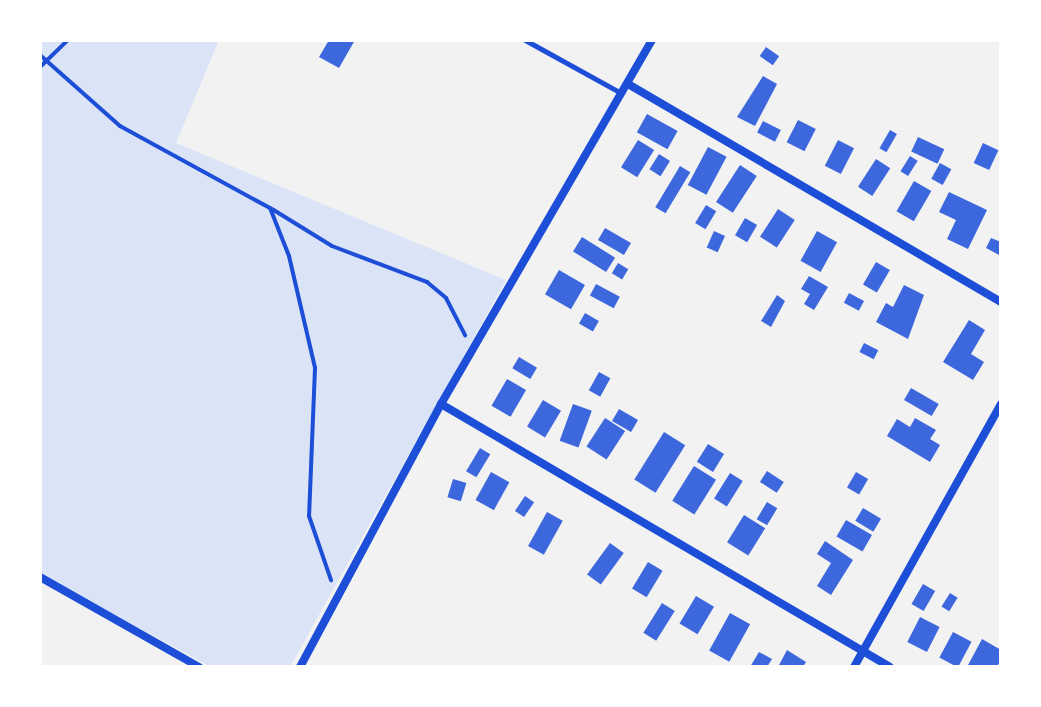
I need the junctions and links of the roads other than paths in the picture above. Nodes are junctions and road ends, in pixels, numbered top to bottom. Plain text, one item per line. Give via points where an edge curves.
1 (525, 40) edge
2 (652, 40) edge
3 (628, 84) junction
4 (622, 93) junction
5 (1001, 302) edge
6 (441, 404) junction
7 (1001, 404) edge
8 (40, 577) edge
9 (864, 651) junction
10 (199, 667) edge
11 (300, 667) edge
12 (854, 667) edge
13 (890, 667) edge

1 - 4 lane
2 - 3 street
3 - 4 street
3 - 5 street
4 - 6 street
6 - 9 street
6 - 11 street
7 - 9 street
8 - 10 street
9 - 12 street
9 - 13 street

